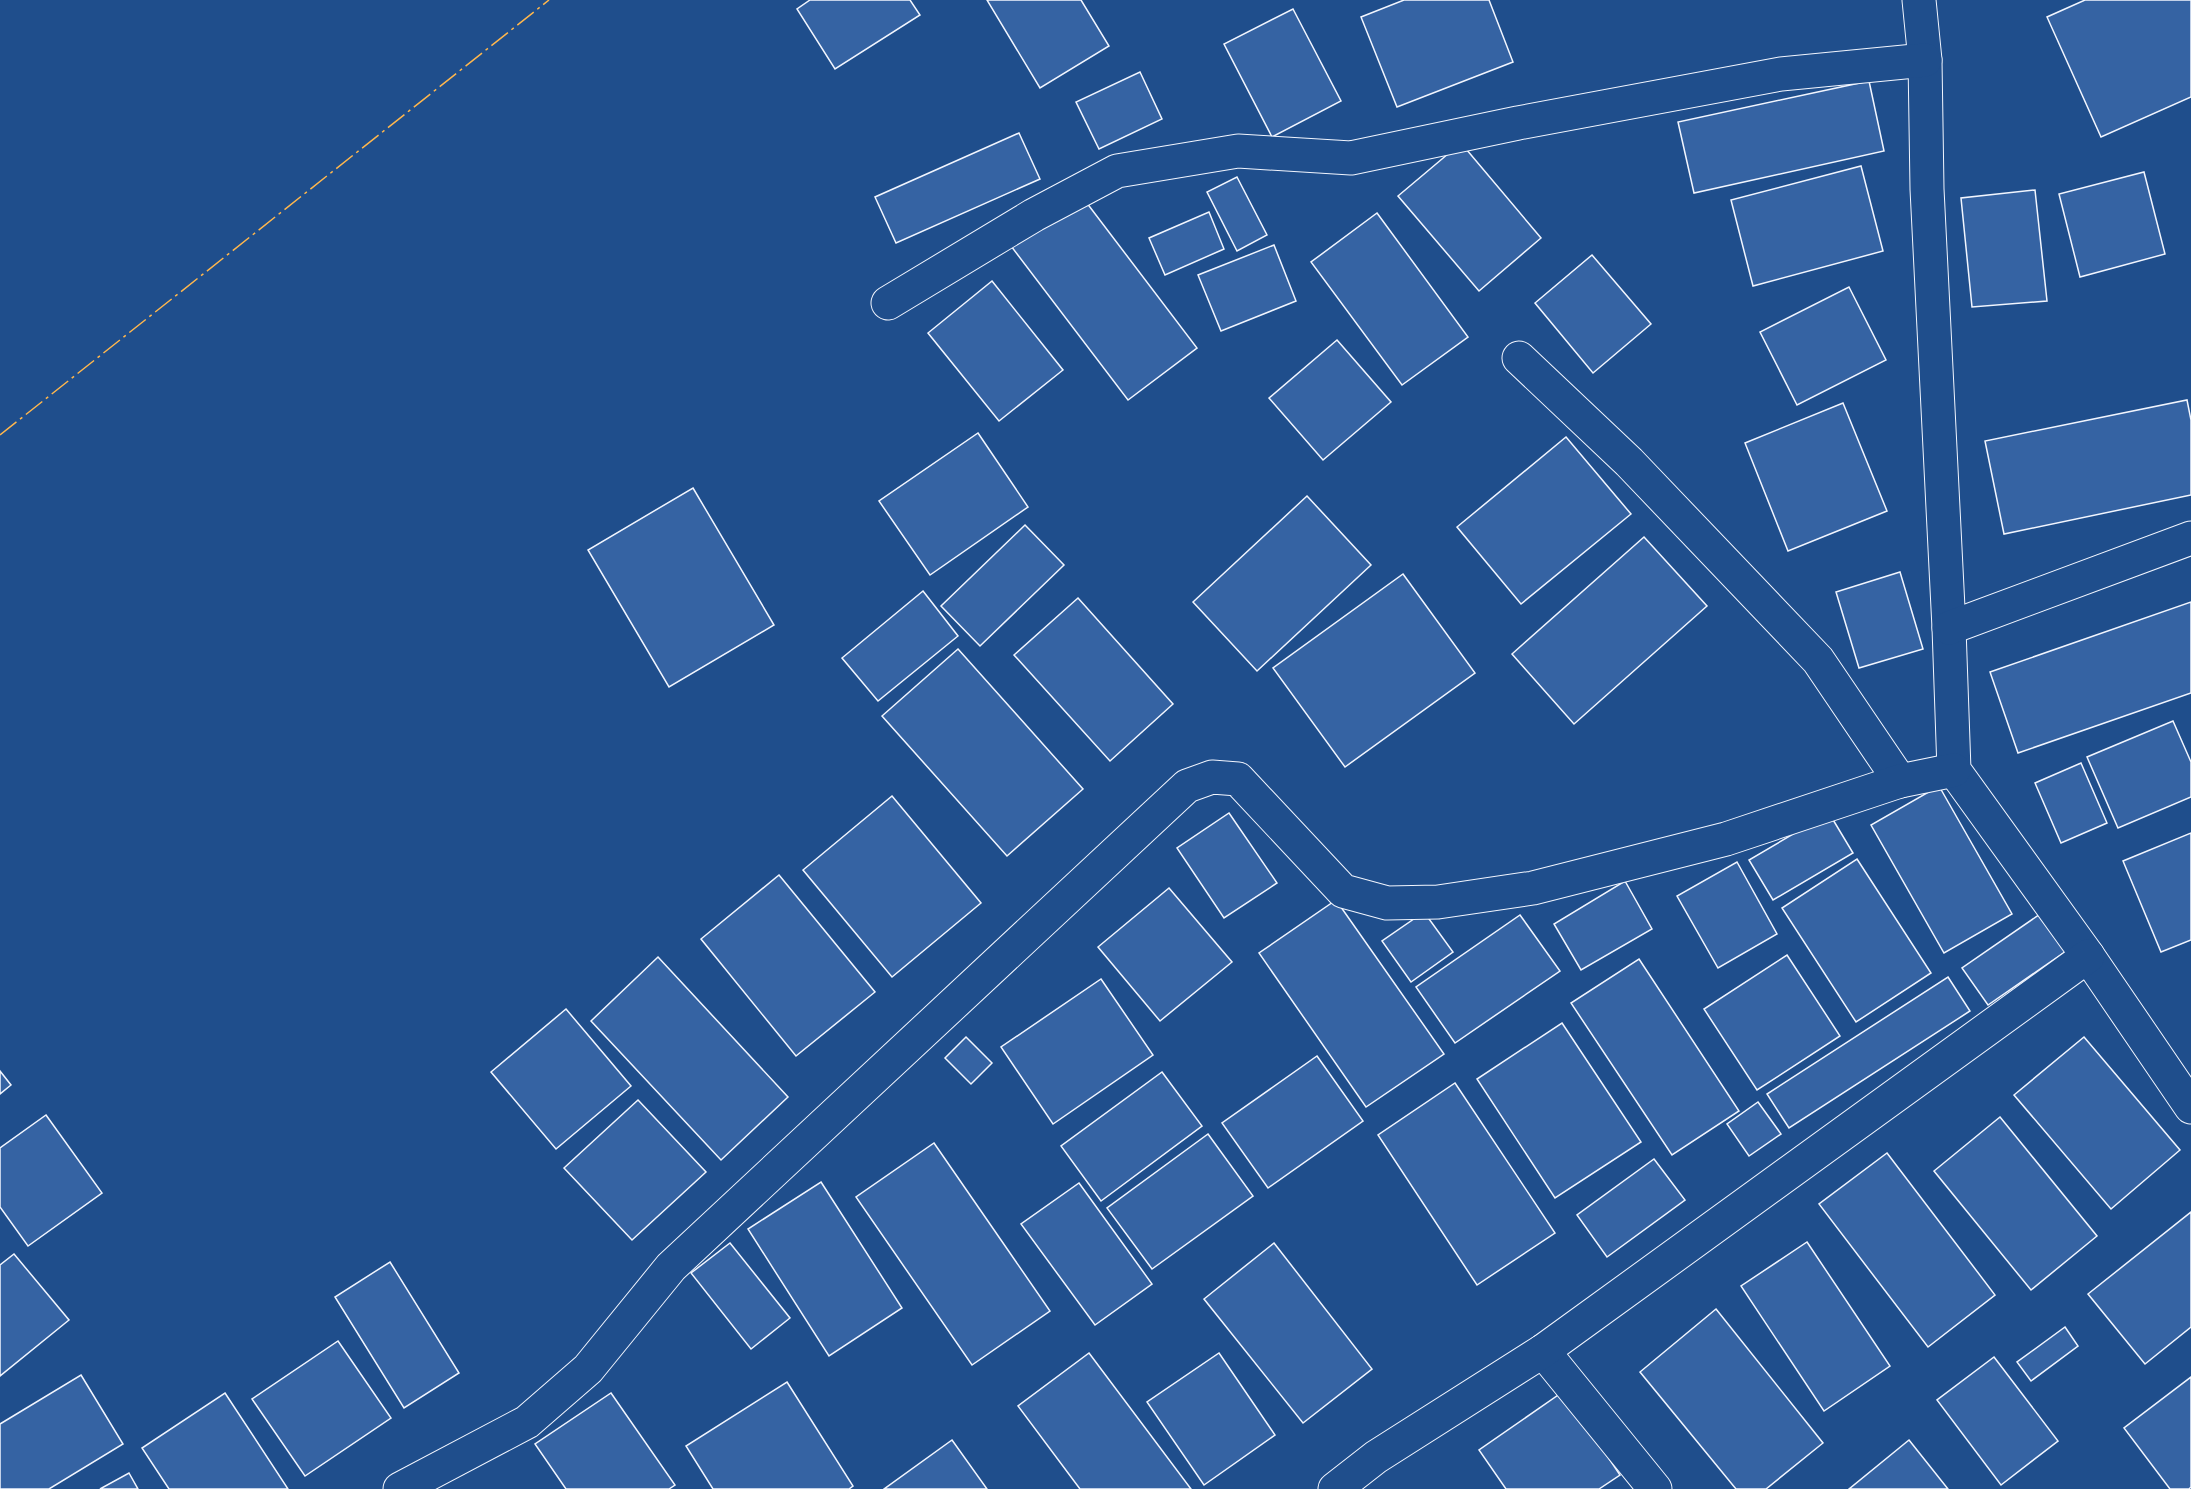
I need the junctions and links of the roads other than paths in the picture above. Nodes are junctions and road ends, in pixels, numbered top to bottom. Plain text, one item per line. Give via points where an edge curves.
1 (1919, 0) edge
2 (1924, 60) junction
3 (888, 303) dead end
4 (1519, 358) dead end
5 (2191, 538) edge
6 (1949, 628) junction
7 (1954, 770) junction
8 (1900, 782) junction
9 (2088, 956) junction
10 (2191, 1107) edge
11 (1543, 1352) junction
12 (400, 1489) edge
13 (1335, 1489) edge
14 (1655, 1489) edge

1 - 2 street
2 - 3 street via 1781,74 1350,158 1238,151 1117,171 1034,214
2 - 6 street
4 - 8 street via 1629,462 1818,660
5 - 6 street
6 - 7 street
7 - 8 street
7 - 9 street
8 - 12 street via 1726,839 1533,888 1438,902 1387,903 1343,891 1238,779 1212,777 1187,786 670,1266 588,1369 527,1422
9 - 10 street
9 - 11 street
11 - 13 street via 1376,1457
11 - 14 street

